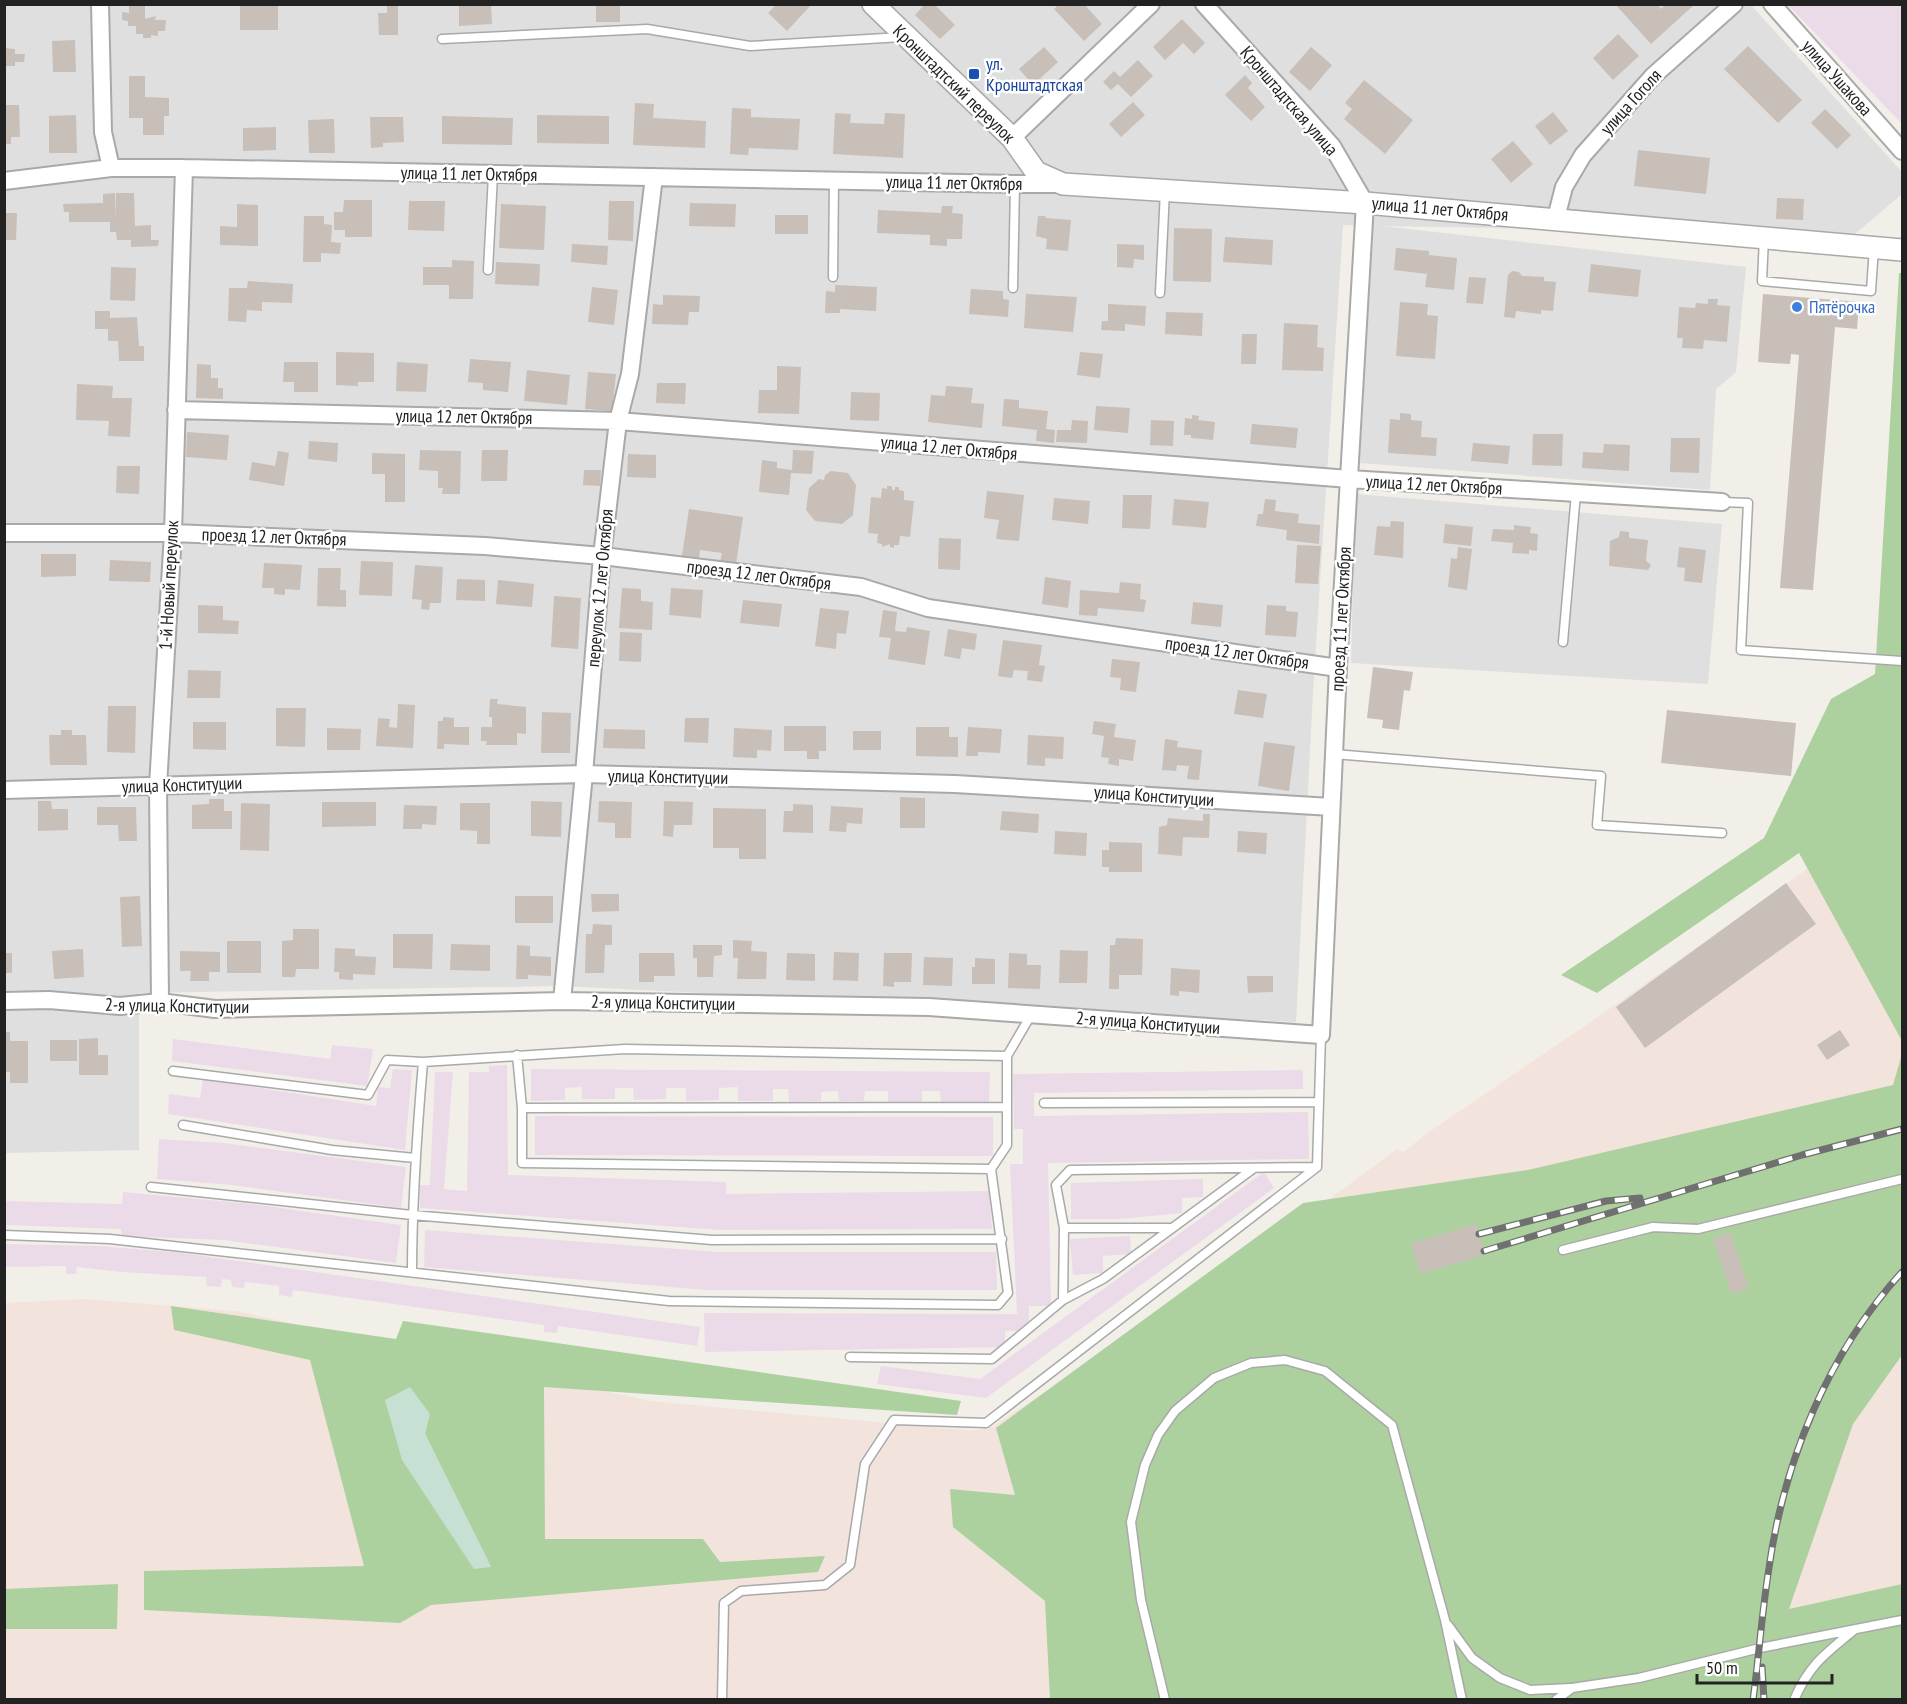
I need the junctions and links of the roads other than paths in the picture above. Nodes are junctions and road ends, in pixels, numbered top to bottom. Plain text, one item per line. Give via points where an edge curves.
1 (100, 4) edge
2 (873, 4) edge
3 (1151, 4) edge
4 (1204, 4) edge
5 (1734, 4) edge
6 (1772, 4) edge
7 (905, 37) junction
8 (442, 39) dead end
9 (1012, 138) junction
10 (1902, 151) edge
11 (111, 168) junction
12 (184, 168) junction
13 (493, 175) junction
14 (654, 177) junction
15 (834, 180) junction
16 (4, 181) edge
17 (1015, 184) junction
18 (1063, 184) junction
19 (1165, 191) junction
20 (1365, 203) junction
21 (1556, 218) junction
22 (1764, 237) junction
23 (1874, 247) junction
24 (1902, 250) edge
25 (488, 270) dead end
26 (833, 277) dead end
27 (1013, 288) dead end
28 (1160, 293) dead end
29 (176, 410) junction
30 (618, 421) junction
31 (1349, 479) junction
32 (1576, 493) junction
33 (1722, 502) joint
34 (4, 532) edge
35 (173, 533) junction
36 (602, 556) junction
37 (1563, 642) dead end
38 (1902, 661) edge
39 (1338, 668) junction
40 (1334, 754) junction
41 (584, 774) junction
42 (158, 786) junction
43 (4, 790) edge
44 (1332, 807) junction
45 (1722, 833) dead end
46 (4, 1000) edge
47 (562, 1001) junction
48 (160, 1002) junction
49 (1031, 1014) junction
50 (1321, 1035) junction
51 (517, 1055) junction
52 (1006, 1056) junction
53 (423, 1062) junction
54 (173, 1071) dead end
55 (1319, 1102) junction
56 (1044, 1103) dead end
57 (1006, 1107) junction
58 (522, 1108) junction
59 (183, 1125) dead end
60 (415, 1158) junction
61 (1317, 1167) junction
62 (1254, 1168) junction
63 (991, 1169) junction
64 (1902, 1179) edge
65 (152, 1188) dead end
66 (412, 1215) junction
67 (1064, 1228) junction
68 (1173, 1228) junction
69 (4, 1235) edge
70 (1002, 1239) junction
71 (1563, 1250) dead end
72 (412, 1272) junction
73 (1063, 1300) junction
74 (850, 1357) dead end
75 (1445, 1620) junction
76 (1902, 1620) edge
77 (1854, 1630) junction
78 (1572, 1688) junction
79 (722, 1700) edge
80 (1165, 1700) edge
81 (1462, 1700) edge
82 (1556, 1700) edge
83 (1794, 1700) edge

1 - 11 street via 103,132
2 - 7 street, Кронштадтский переулок
3 - 9 street
4 - 20 street, Кронштадтская улица via 1332,146
5 - 21 street, улица Гоголя via 1653,76 1583,155 1564,187
6 - 10 street, улица Ушакова
7 - 8 lane via 750,46 647,29
7 - 9 street, Кронштадтский переулок
9 - 18 street, Кронштадтский переулок via 1036,172
11 - 12 street, улица 11 лет Октября
11 - 16 street, улица 11 лет Октября
12 - 13 street, улица 11 лет Октября
12 - 29 street, 1-й Новый переулок
13 - 14 street, улица 11 лет Октября
13 - 25 lane
14 - 15 street, улица 11 лет Октября
14 - 30 street, переулок 12 лет Октября via 630,374
15 - 17 street, улица 11 лет Октября
15 - 26 lane
17 - 18 street, улица 11 лет Октября
17 - 27 lane
18 - 19 street, улица 11 лет Октября
19 - 20 street, улица 11 лет Октября
19 - 28 lane
20 - 21 street, улица 11 лет Октября
20 - 31 street, проезд 11 лет Октября
21 - 22 street, улица 11 лет Октября
22 - 23 street, улица 11 лет Октября
22 - 23 lane via 1762,281 1871,291
23 - 24 street, улица 11 лет Октября
29 - 30 street, улица 12 лет Октября
29 - 35 street, 1-й Новый переулок
30 - 31 street, улица 12 лет Октября
30 - 36 street, переулок 12 лет Октября
31 - 32 street, улица 12 лет Октября
31 - 39 street, проезд 11 лет Октября
32 - 33 street, улица 12 лет Октября
32 - 37 lane
33 - 38 lane via 1748,503 1741,650
34 - 35 street
35 - 36 street, проезд 12 лет Октября via 485,546
35 - 42 street, 1-й Новый переулок
36 - 39 street, проезд 12 лет Октября via 861,587 928,608
36 - 41 street, переулок 12 лет Октября
39 - 40 street, проезд 11 лет Октября
40 - 44 street, проезд 11 лет Октября
40 - 45 lane via 1601,776 1597,825
41 - 42 street, улица Конституции
41 - 44 street, улица Конституции via 955,784
41 - 47 street, переулок 12 лет Октября
42 - 43 street, улица Конституции
42 - 48 street, 1-й Новый переулок
44 - 50 street, проезд 11 лет Октября
46 - 48 street, 2-я улица Конституции via 120,1006
47 - 48 street, 2-я улица Конституции via 215,1009
47 - 49 street, 2-я улица Конституции via 929,1007
49 - 50 street, 2-я улица Конституции
49 - 52 lane
50 - 55 lane
51 - 52 lane via 625,1049
51 - 53 lane
51 - 58 lane
52 - 57 lane
53 - 54 lane via 387,1060 368,1095
53 - 60 lane
55 - 56 lane
55 - 61 lane
57 - 58 lane
57 - 63 lane via 1007,1144
58 - 63 lane via 522,1163
59 - 60 lane via 332,1150
60 - 66 lane
61 - 62 lane
61 - 79 lane via 986,1423 894,1420 865,1464 850,1565 825,1585 741,1591 724,1603
62 - 67 lane via 1070,1170 1056,1185
62 - 68 lane
63 - 70 lane
64 - 71 lane via 1698,1229 1653,1227
65 - 66 lane
66 - 70 lane via 712,1240
66 - 72 lane
67 - 68 lane
67 - 73 lane
68 - 73 lane via 1103,1279
69 - 72 lane via 110,1239
70 - 72 lane via 1008,1293 998,1305 669,1300
73 - 74 lane via 992,1359
75 - 78 lane via 1472,1658 1500,1678 1530,1690
75 - 80 lane via 1392,1425 1324,1371 1285,1360 1251,1363 1214,1378 1175,1411 1158,1435 1145,1465 1131,1522 1141,1600
75 - 81 lane
76 - 77 lane
77 - 78 lane via 1639,1678
77 - 83 lane via 1803,1678
78 - 82 lane

